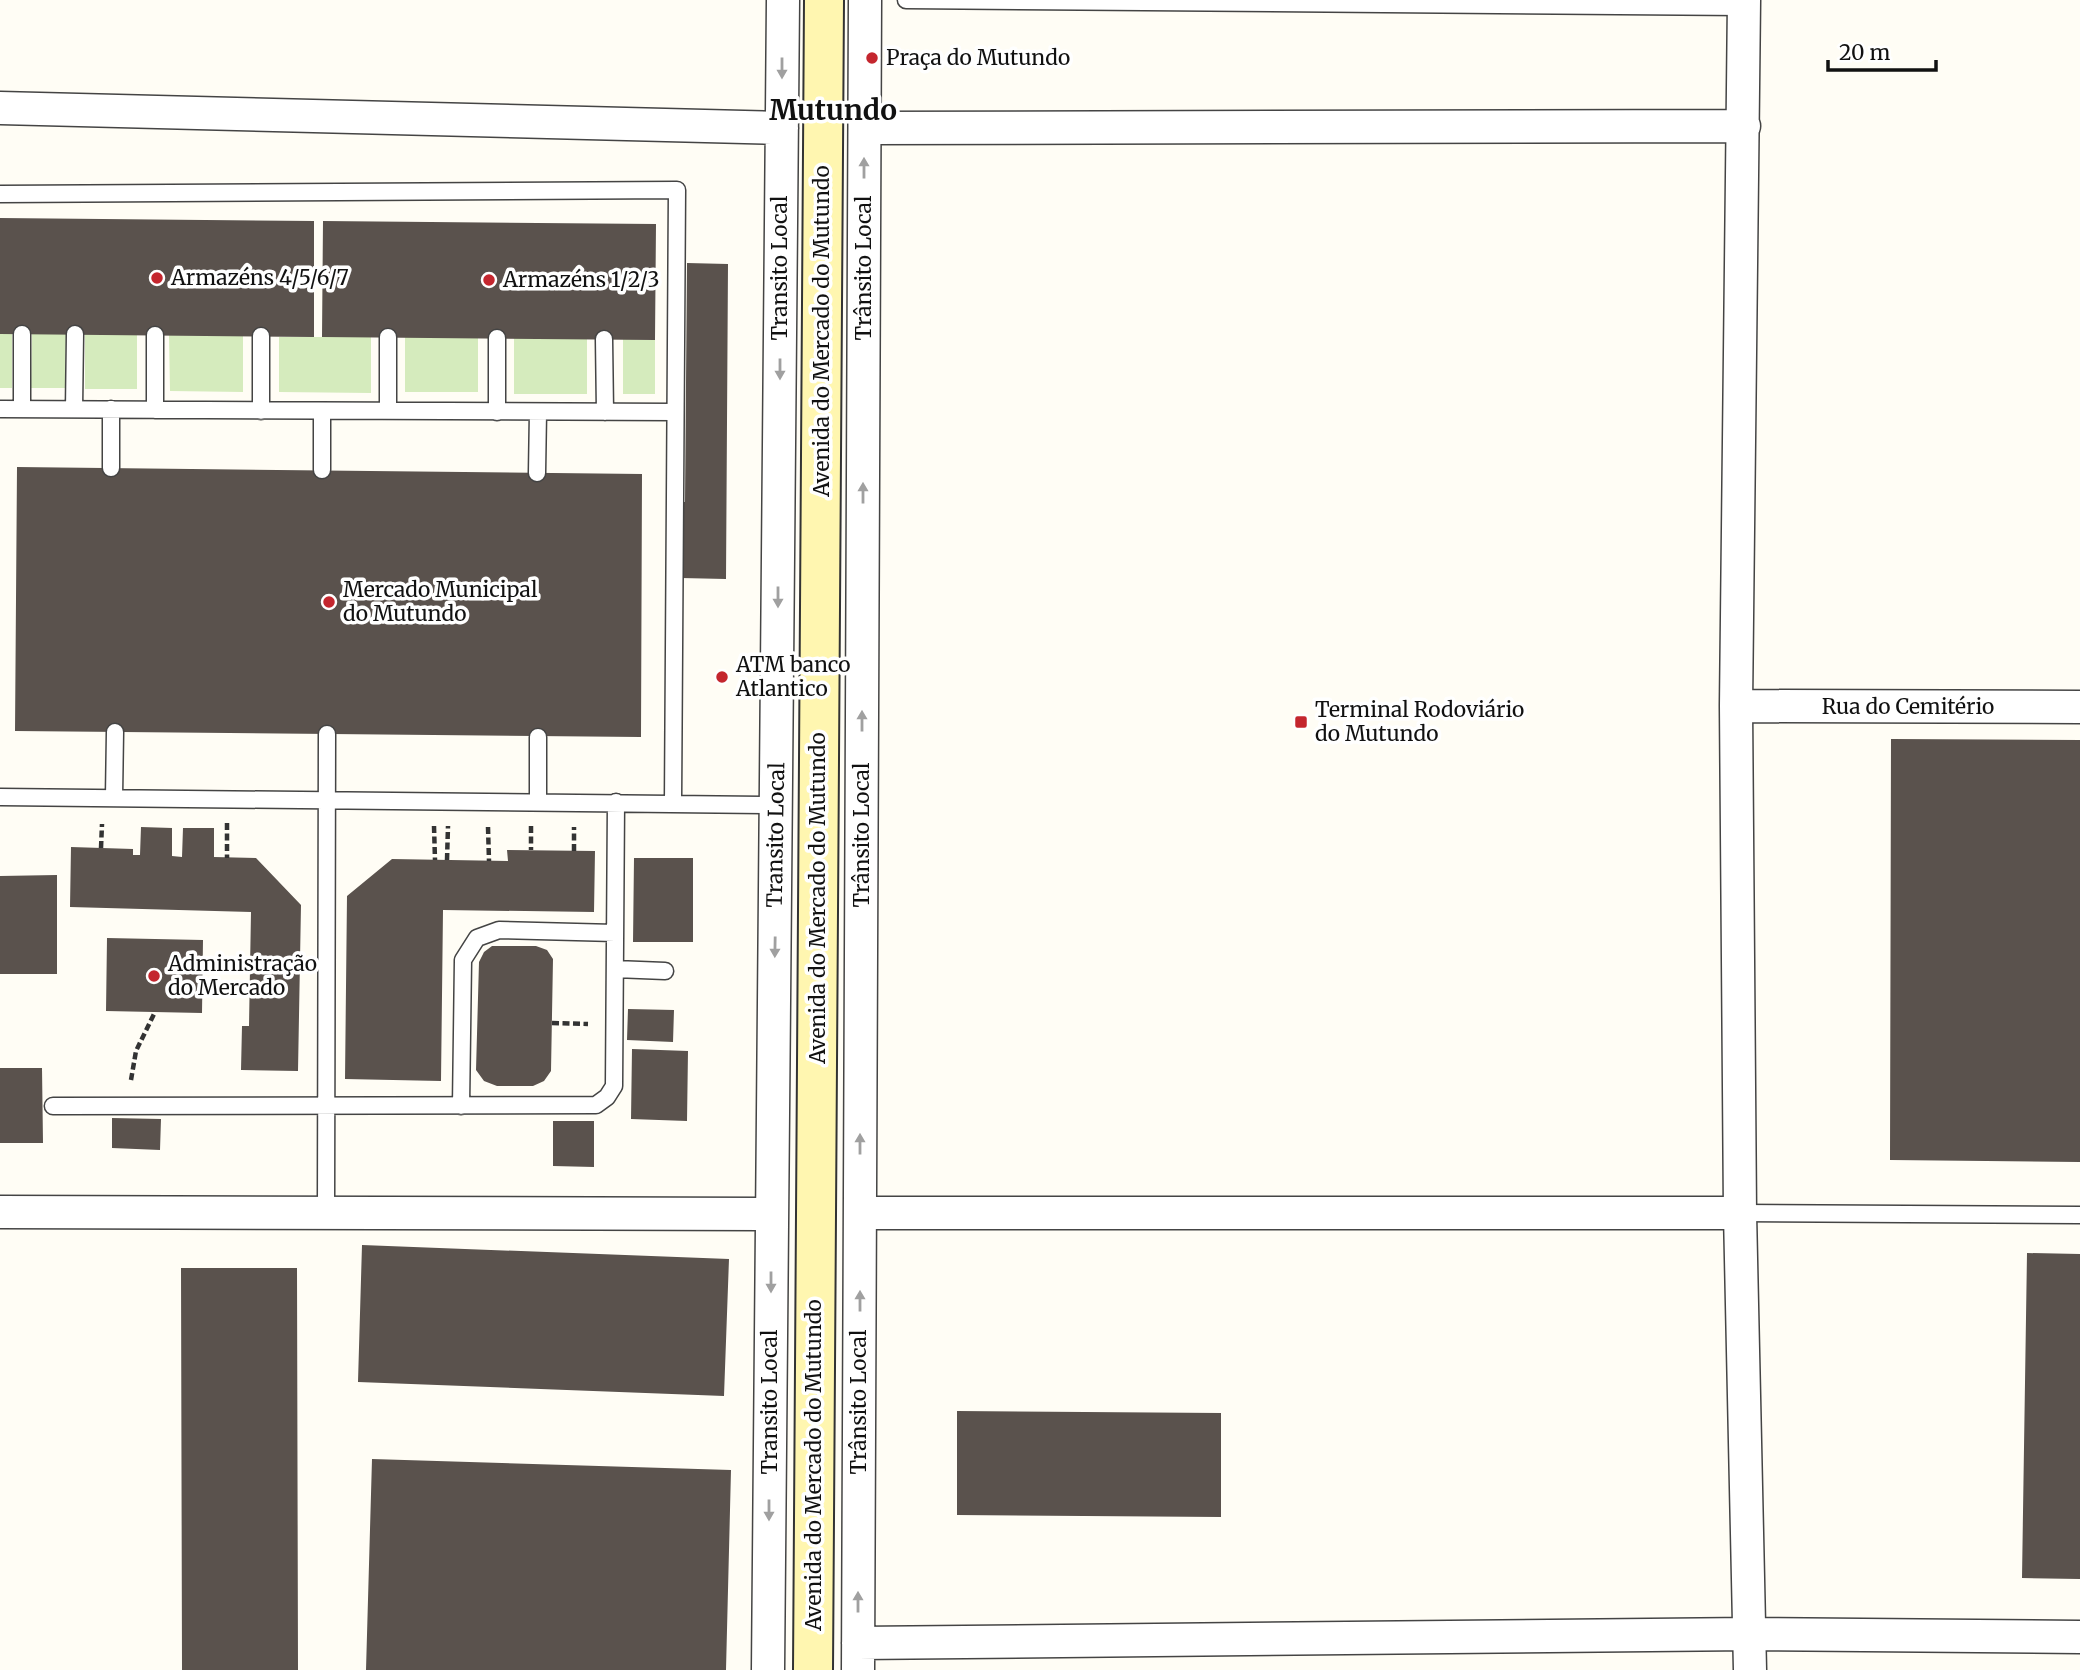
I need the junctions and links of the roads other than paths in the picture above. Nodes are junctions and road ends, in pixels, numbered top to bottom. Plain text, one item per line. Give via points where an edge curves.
1 (783, 0) edge
2 (824, 0) edge
3 (865, 0) edge
4 (906, 0) edge
5 (1744, 4) edge
6 (0, 108) edge
7 (1744, 126) junction
8 (782, 128) junction
9 (864, 128) junction
10 (0, 194) edge
11 (22, 334) dead end
12 (75, 334) dead end
13 (155, 335) dead end
14 (261, 337) dead end
15 (388, 337) dead end
16 (497, 338) dead end
17 (604, 339) dead end
18 (0, 409) edge
19 (22, 409) junction
20 (75, 409) junction
21 (111, 409) junction
22 (155, 410) junction
23 (261, 411) junction
24 (322, 411) junction
25 (388, 411) junction
26 (497, 412) junction
27 (538, 412) junction
28 (605, 412) junction
29 (675, 412) junction
30 (111, 468) dead end
31 (322, 470) dead end
32 (537, 473) dead end
33 (1736, 706) junction
34 (2080, 708) edge
35 (115, 732) dead end
36 (327, 734) dead end
37 (538, 737) dead end
38 (0, 797) edge
39 (114, 797) junction
40 (327, 799) junction
41 (538, 801) junction
42 (616, 802) junction
43 (673, 803) junction
44 (776, 805) junction
45 (615, 933) junction
46 (615, 970) junction
47 (665, 971) dead end
48 (53, 1106) dead end
49 (326, 1107) junction
50 (461, 1107) junction
51 (0, 1212) edge
52 (326, 1213) junction
53 (860, 1213) junction
54 (1740, 1213) junction
55 (772, 1214) junction
56 (2080, 1215) edge
57 (1750, 1634) junction
58 (2080, 1637) edge
59 (858, 1656) edge
60 (768, 1670) edge
61 (813, 1670) edge
62 (1750, 1670) edge

1 -> 8 street, Transito Local
2 - 61 main road, Avenida do Mercado do Mutundo
3 - 9 street, Trânsito Local
4 - 5 lane
5 - 7 street
6 - 8 street
7 - 9 street
7 - 33 street
8 -> 44 street, Transito Local
53 -> 9 street, Trânsito Local
10 - 29 lane via 677,190
11 - 19 lane
12 - 20 lane
13 - 22 lane
14 - 23 lane
15 - 25 lane
16 - 26 lane
17 - 28 lane
18 - 19 lane
19 - 20 lane
20 - 21 lane
21 - 22 lane
21 - 30 lane
22 - 23 lane
23 - 24 lane
24 - 25 lane
24 - 31 lane
25 - 26 lane
26 - 27 lane
27 - 28 lane
27 - 32 lane
28 - 29 lane
29 - 43 lane
33 - 34 street, Rua do Cemitério
33 - 54 street
35 - 39 lane
36 - 40 lane
37 - 41 lane
38 - 39 lane
39 - 40 lane
40 - 41 lane
40 - 49 lane
41 - 42 lane
42 - 43 lane
42 - 45 lane
43 - 44 lane
44 -> 55 street, Transito Local
45 - 46 lane
45 - 50 lane via 499,930 477,938 463,960
46 - 47 lane
46 - 50 lane via 614,1086 607,1097 582,1106
48 - 49 lane
49 - 50 lane
49 - 52 lane
51 - 52 street
52 - 55 street
53 - 54 street
59 -> 53 street, Trânsito Local
54 - 56 lane
54 - 57 street
55 -> 60 street, Transito Local
57 - 58 street
57 - 59 street
57 - 62 street

